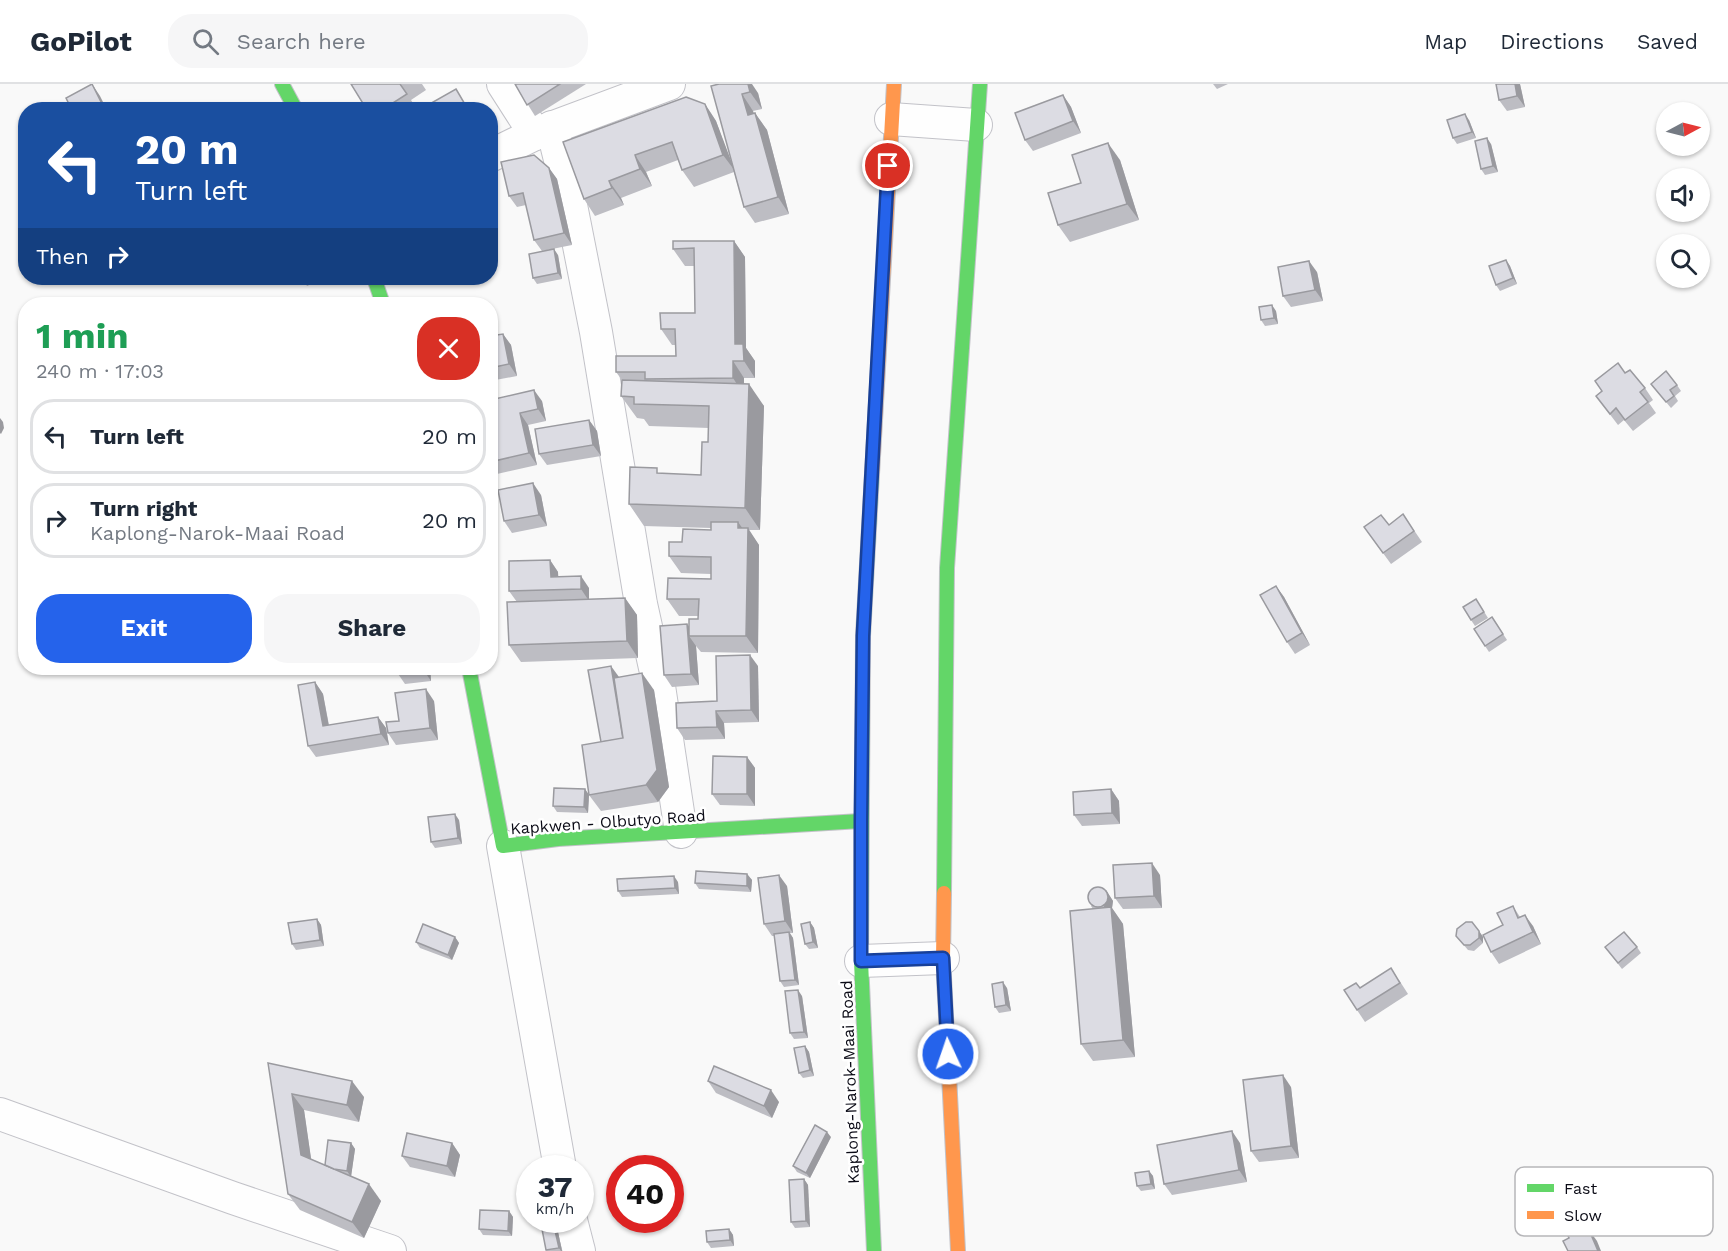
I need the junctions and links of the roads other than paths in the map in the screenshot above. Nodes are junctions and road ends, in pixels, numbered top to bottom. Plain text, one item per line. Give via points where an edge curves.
1 (282, 84) edge
2 (503, 84) edge
3 (669, 84) edge
4 (894, 84) edge
5 (980, 84) edge
6 (292, 102) edge
7 (891, 119) junction
8 (976, 125) junction
9 (543, 131) junction
10 (498, 152) edge
11 (470, 675) edge
12 (861, 821) junction
13 (681, 832) junction
14 (503, 846) junction
15 (943, 958) junction
16 (861, 961) junction
17 (0, 1114) edge
18 (558, 1155) edge
19 (574, 1233) edge
20 (390, 1251) edge
21 (579, 1251) edge
22 (874, 1251) edge
23 (958, 1251) edge

1 - 6 main road
2 - 9 street
3 - 9 street
4 - 7 main road, Kaplong-Narok-Maai Road
5 - 8 main road
7 - 8 street
7 - 12 main road, Kaplong-Narok-Maai Road via 863,636
8 - 15 main road via 946,568
9 - 10 street
9 - 13 street via 572,205 641,604 659,686
11 - 14 main road, Kapkwen - Olbutyo Road
12 - 13 main road, Kapkwen - Olbutyo Road
12 - 16 main road, Kaplong-Narok-Maai Road
13 - 14 main road, Kapkwen - Olbutyo Road
14 - 18 street
15 - 16 street
15 - 23 main road
16 - 22 main road, Kaplong-Narok-Maai Road
17 - 20 street
19 - 21 street

